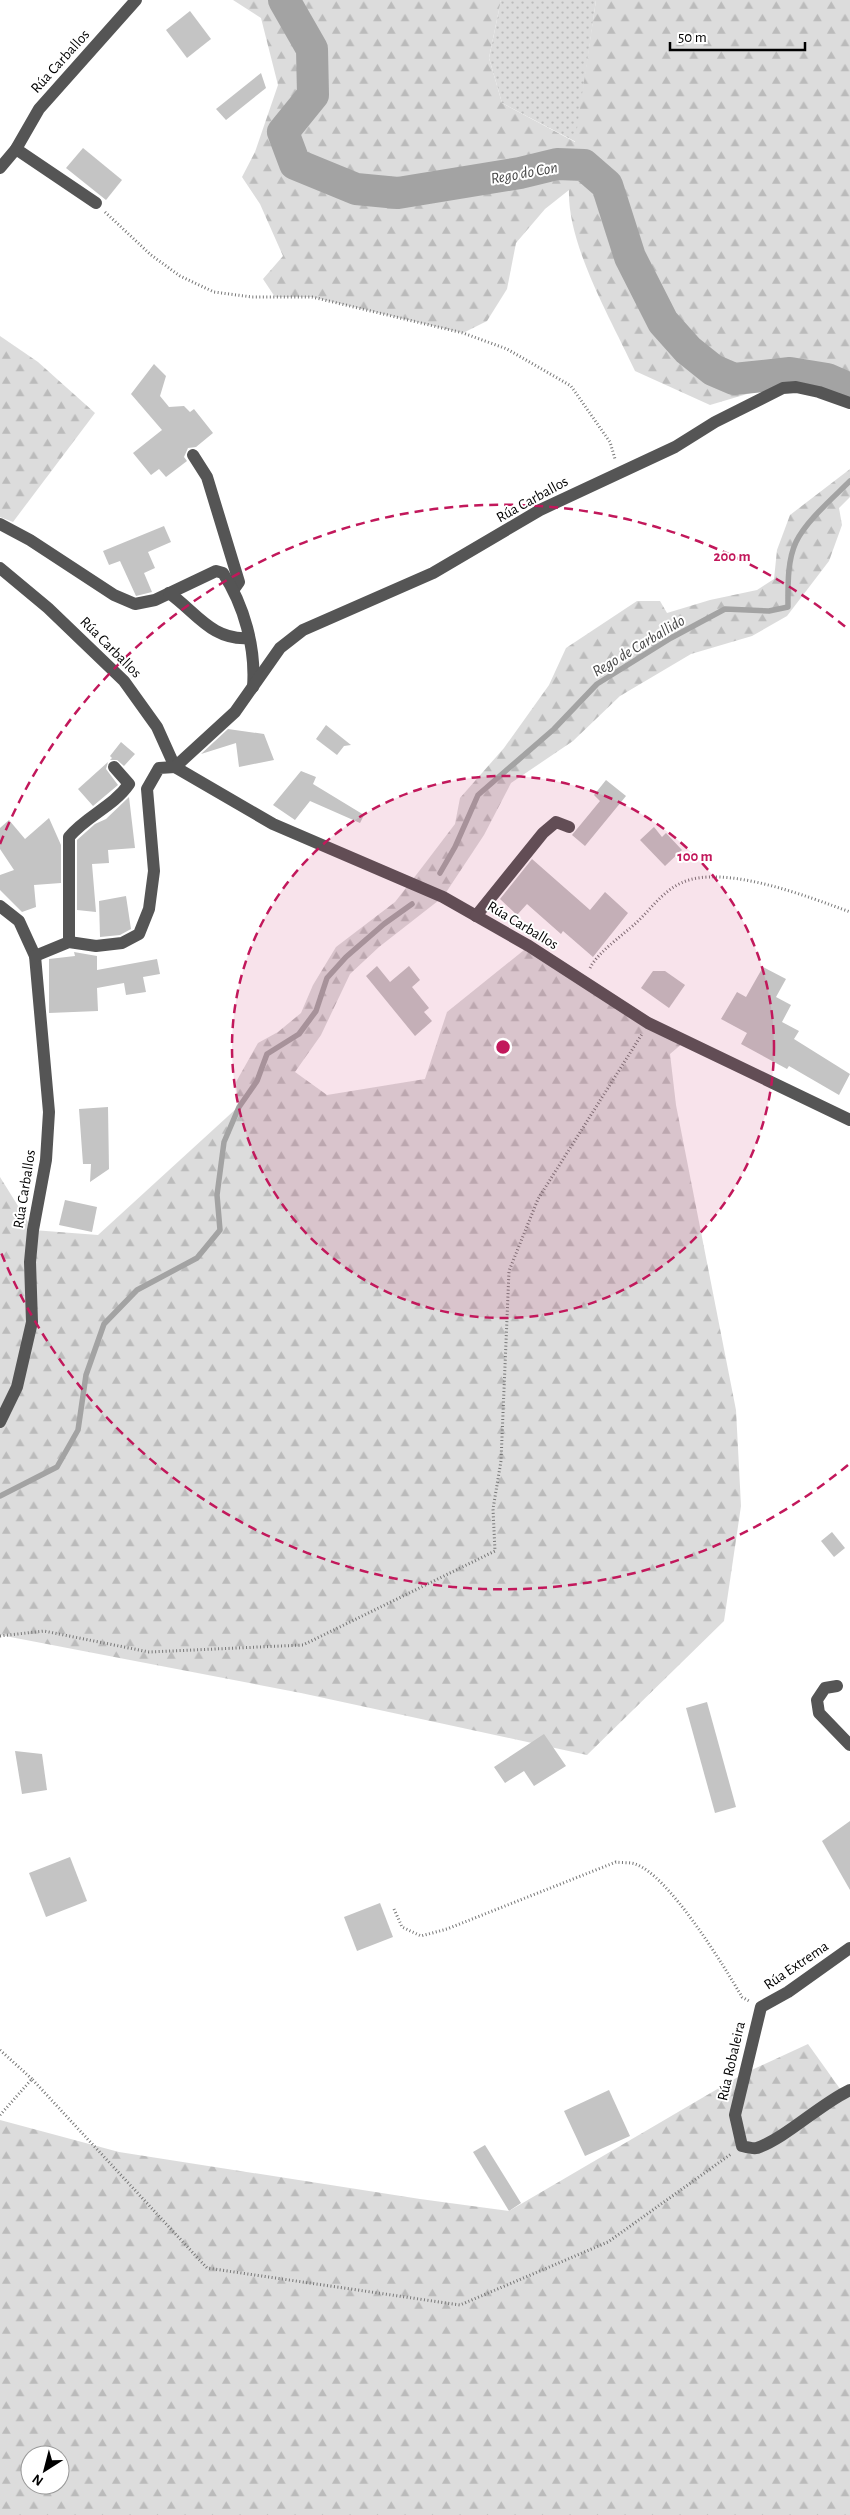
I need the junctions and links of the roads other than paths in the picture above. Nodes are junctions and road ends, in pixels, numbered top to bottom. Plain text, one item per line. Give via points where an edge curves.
1 (136, 0) edge
2 (16, 149) junction
3 (0, 168) edge
4 (96, 204) road end
5 (850, 402) edge
6 (193, 455) dead end
7 (0, 524) edge
8 (0, 568) edge
9 (234, 589) junction
10 (169, 593) junction
11 (249, 638) junction
12 (252, 688) junction
13 (114, 767) dead end
14 (175, 767) junction
15 (569, 827) dead end
16 (0, 906) edge
17 (476, 916) junction
18 (69, 942) junction
19 (35, 956) junction
20 (850, 1120) edge
21 (0, 1422) edge
22 (837, 1686) dead end
23 (850, 1745) edge
24 (850, 1948) edge
25 (761, 2008) joint
26 (850, 2090) edge

1 - 2 street, Rúa Carballos via 39,109
2 - 3 street, Rúa Carballos
2 - 4 street
5 - 12 street, Rúa Carballos via 796,387 782,388 715,422 675,447 540,510 433,573 302,630 280,648
6 - 9 street via 207,478 239,582
7 - 10 street via 114,595 135,604
8 - 14 street, Rúa Carballos via 48,608 124,681 157,727
9 - 10 street via 223,573 216,571
9 - 11 street
10 - 11 street via 210,628 234,640
11 - 12 street
12 - 14 street, Rúa Carballos via 234,712
13 - 18 street via 129,784 120,796 69,837
14 - 17 street, Rúa Carballos via 273,824 410,881
14 - 18 street, Rúa Carballos via 159,768 147,789 154,870 149,909 139,934 122,943 96,946
15 - 17 street via 556,822 543,833
16 - 19 street, Rúa Carballos via 19,921
17 - 20 street, Rúa Carballos via 648,1023
18 - 19 street
19 - 21 street, Rúa Carballos via 49,1112 46,1160 30,1262 32,1322 17,1387
22 - 23 street via 825,1688 816,1700 819,1713
24 - 25 street, Rúa Extrema
25 - 26 street, Rúa Robaleira via 735,2115 742,2146 756,2148

